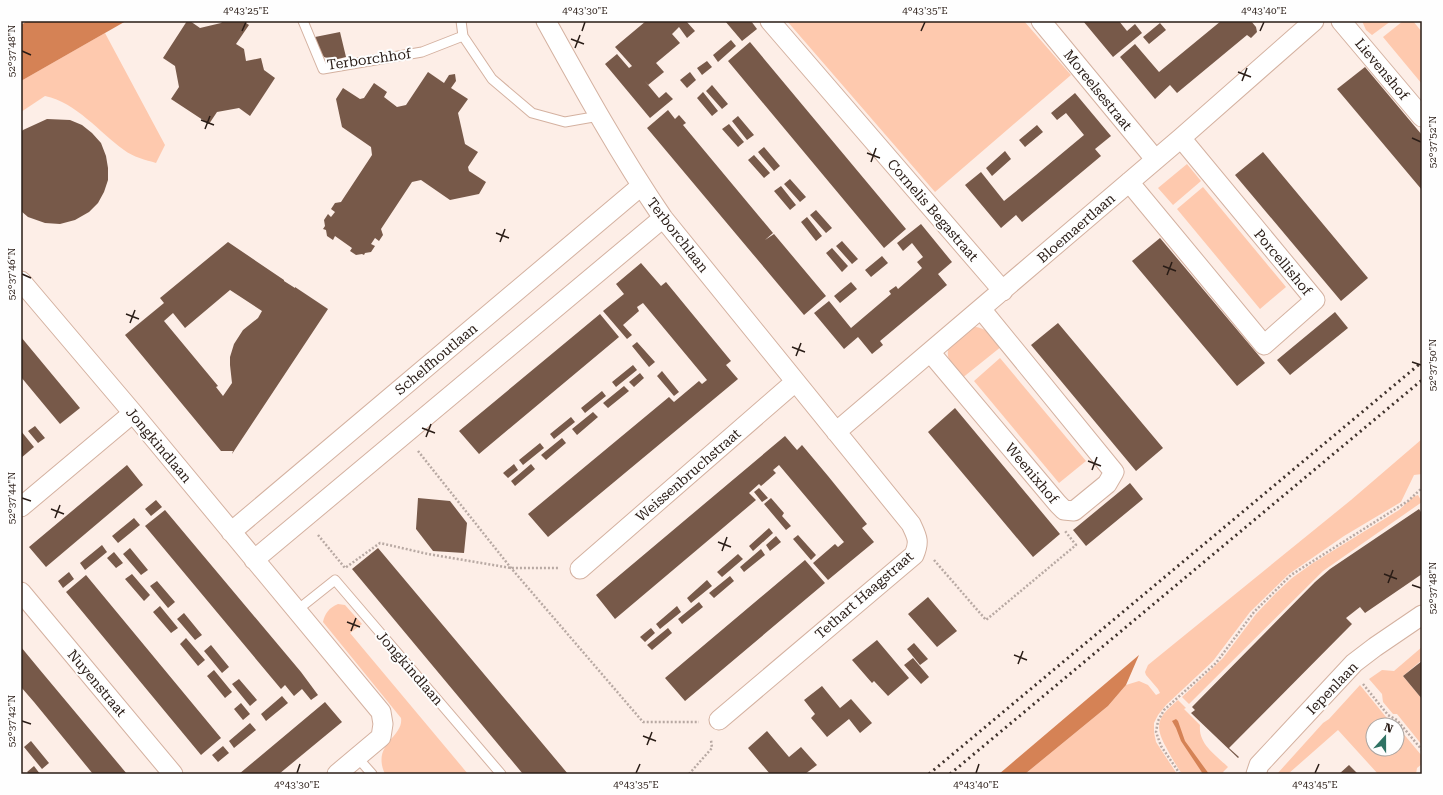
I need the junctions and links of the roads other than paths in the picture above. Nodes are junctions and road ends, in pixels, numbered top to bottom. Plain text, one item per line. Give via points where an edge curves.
1 (303, 21) edge
2 (461, 21) edge
3 (546, 21) edge
4 (770, 21) edge
5 (1041, 21) edge
6 (1341, 21) edge
7 (1308, 23) edge
8 (462, 36) junction
9 (599, 116) junction
10 (1422, 117) edge
11 (1181, 138) junction
12 (1155, 159) junction
13 (1129, 182) junction
14 (641, 186) junction
15 (663, 218) junction
16 (21, 281) edge
17 (1003, 291) junction
18 (981, 309) junction
19 (930, 352) junction
20 (796, 382) junction
21 (133, 413) junction
22 (836, 432) junction
23 (21, 506) edge
24 (231, 532) junction
25 (254, 560) junction
26 (580, 569) road end
27 (21, 592) edge
28 (296, 610) junction
29 (1422, 615) edge
30 (713, 725) road end
31 (357, 757) junction
32 (173, 774) edge
33 (337, 774) edge
34 (372, 774) edge
35 (501, 774) edge
36 (1256, 774) edge

1 - 8 lane, Terborchhof via 323,69 422,52
2 - 8 lane
3 - 9 street, Terborchlaan
4 - 17 street, Cornelis Begastraat
5 - 12 street, Moreelsestraat
6 - 10 street, Lievenshof
7 - 11 street, Bloemaertlaan
8 - 9 lane via 492,79 532,113 565,122
9 - 14 street, Terborchlaan
11 - 12 street, Bloemaertlaan
11 - 13 street, Porcellishof via 1315,300 1264,345
12 - 13 street, Bloemaertlaan
13 - 17 street, Bloemaertlaan
14 - 15 street, Terborchlaan
14 - 24 street, Schelfhoutlaan
15 - 20 street, Terborchlaan
15 - 25 street
16 - 21 street, Jongkindlaan
17 - 18 street, Bloemaertlaan
18 - 19 street, Bloemaertlaan
18 - 19 street, Weenixhof via 1114,472 1107,484 1074,510 1064,510
19 - 22 street, Bloemaertlaan
20 - 22 street, Terborchlaan
20 - 26 street, Weissenbruchstraat
21 - 23 street
21 - 24 street, Jongkindlaan
22 - 30 street, Tethart Haagstraat via 911,524 918,537 916,551
24 - 25 street, Jongkindlaan
25 - 28 street, Jongkindlaan
27 - 32 street, Nuyenstraat
28 - 31 street, Jongkindlaan via 381,712 381,737
28 - 35 lane, Jongkindlaan via 335,580
29 - 36 street, Iepenlaan via 1354,663 1259,765
31 - 33 street
31 - 34 lane

